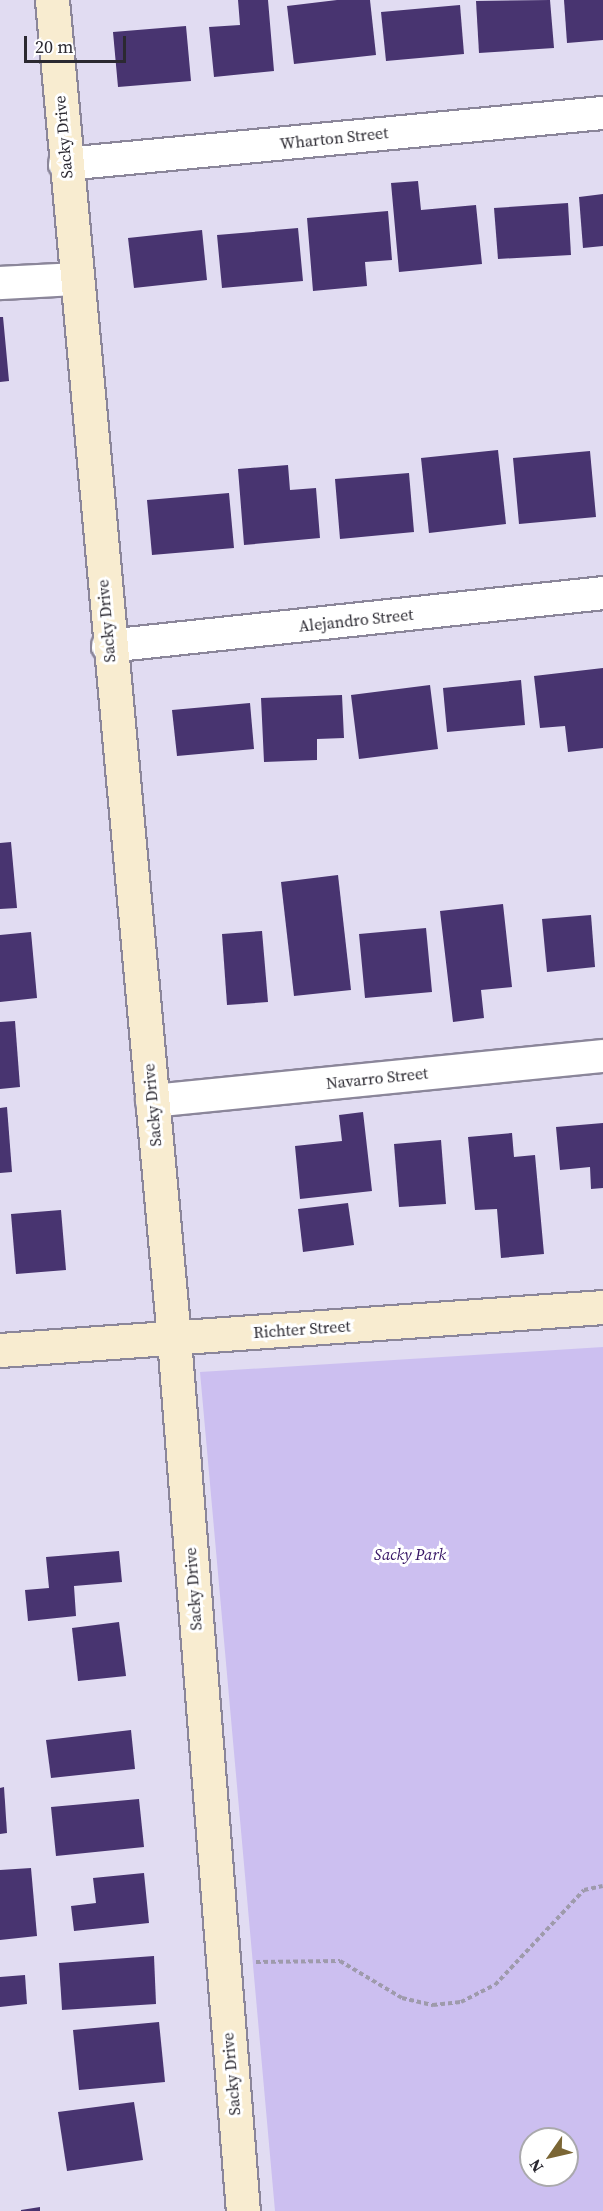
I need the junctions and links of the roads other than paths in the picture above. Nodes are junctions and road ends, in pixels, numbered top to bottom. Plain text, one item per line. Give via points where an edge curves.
1 (52, 0) edge
2 (603, 112) edge
3 (65, 164) junction
4 (77, 279) junction
5 (0, 283) edge
6 (603, 593) edge
7 (108, 646) junction
8 (603, 1056) edge
9 (152, 1101) junction
10 (603, 1307) edge
11 (174, 1339) junction
12 (0, 1350) edge
13 (243, 2211) edge

1 - 3 street, Sacky Drive
2 - 3 street, Wharton Street
3 - 4 street, Sacky Drive
4 - 5 street
4 - 7 street, Sacky Drive
6 - 7 street, Alejandro Street
7 - 9 street, Sacky Drive
8 - 9 street, Navarro Street
9 - 11 street, Sacky Drive
10 - 11 street, Richter Street
11 - 12 street, Richter Street
11 - 13 street, Sacky Drive

